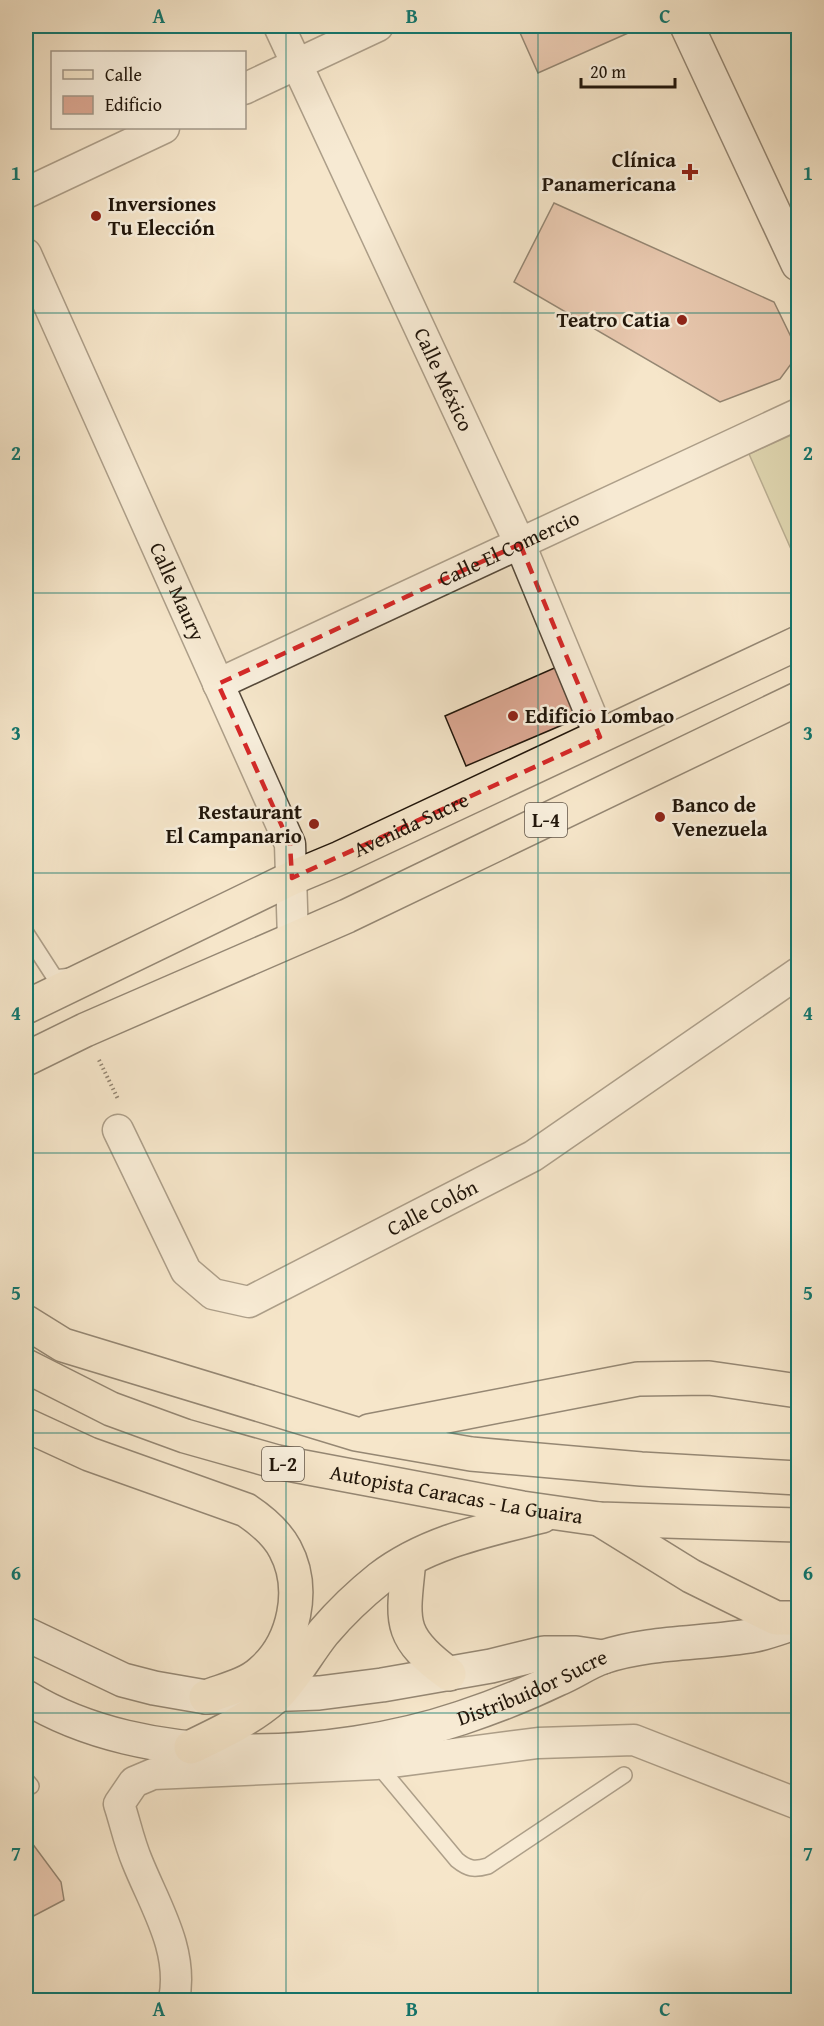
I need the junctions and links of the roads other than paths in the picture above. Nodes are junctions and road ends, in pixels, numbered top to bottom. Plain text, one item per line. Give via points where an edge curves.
1 (279, 26) edge
2 (378, 26) edge
3 (687, 26) edge
4 (297, 64) junction
5 (246, 88) edge
6 (162, 129) edge
7 (26, 193) edge
8 (26, 254) edge
9 (798, 264) edge
10 (798, 414) edge
11 (520, 544) junction
12 (798, 643) edge
13 (219, 684) junction
14 (798, 699) edge
15 (600, 737) junction
16 (292, 878) junction
17 (26, 933) edge
18 (293, 939) junction
19 (92, 973) junction
20 (798, 973) edge
21 (26, 1007) edge
22 (26, 1059) edge
23 (118, 1130) road end
24 (26, 1322) edge
25 (26, 1366) edge
26 (798, 1391) edge
27 (26, 1425) edge
28 (356, 1434) junction
29 (798, 1478) edge
30 (555, 1512) junction
31 (599, 1519) junction
32 (798, 1525) edge
33 (409, 1560) junction
34 (798, 1620) edge
35 (26, 1634) edge
36 (603, 1658) junction
37 (449, 1674) junction
38 (276, 1695) junction
39 (26, 1697) edge
40 (206, 1697) junction
41 (191, 1747) junction
42 (377, 1764) junction
43 (624, 1775) dead end
44 (798, 1803) edge
45 (174, 2001) edge

1 - 4 street, Calle México
2 - 4 street
3 - 9 main road
4 - 5 street
4 - 11 street, Calle México
6 - 7 street
8 - 13 street, Calle Maury
10 - 11 street, Calle El Comercio
11 - 13 street, Calle El Comercio
11 - 15 street, Calle México
12 - 15 main road, Avenida Sucre / L-4
13 - 16 street, Calle Maury via 290,844
14 - 18 main road, L-4
15 - 16 main road, Avenida Sucre / L-4
16 - 18 street, Calle Maury
16 - 19 main road, Avenida Sucre / L-4
17 - 19 lane via 54,978
18 - 22 main road, L-4
19 - 21 main road, Avenida Sucre / L-4
20 - 23 street, Calle Colón via 533,1156 249,1302 213,1294 186,1271
24 - 28 main road, Autopista Caracas - La Guaira / L-2 via 63,1345
25 - 30 main road, Autopista Caracas - La Guaira / L-2 via 111,1410 278,1462
26 - 28 main road via 709,1378 638,1379
27 - 40 main road via 89,1454 246,1510 266,1523 285,1548 295,1591 289,1634 260,1674
28 - 29 main road, Autopista Caracas - La Guaira / L-2 via 471,1454
30 - 31 main road, Autopista Caracas - La Guaira / L-2
30 - 33 main road via 464,1536
31 - 32 main road, Autopista Caracas - La Guaira / L-2
31 - 34 main road via 691,1576 776,1618
33 - 37 main road via 404,1624 422,1653
33 - 38 main road via 353,1601
34 - 36 main road via 756,1635 676,1643
35 - 40 main road, Distribuidor Sucre via 123,1680
36 - 37 main road, Distribuidor Sucre via 544,1653
36 - 41 main road, Distribuidor Sucre via 460,1718 392,1735 291,1749
37 - 38 main road, Distribuidor Sucre
38 - 40 main road, Distribuidor Sucre
38 - 41 main road via 257,1712
39 - 41 main road, Distribuidor Sucre via 75,1721 123,1737
42 - 43 lane via 468,1869 488,1866
42 - 44 street via 538,1743 634,1740
42 - 45 street via 153,1774 134,1782 119,1803 136,1860 168,1929 176,1987

